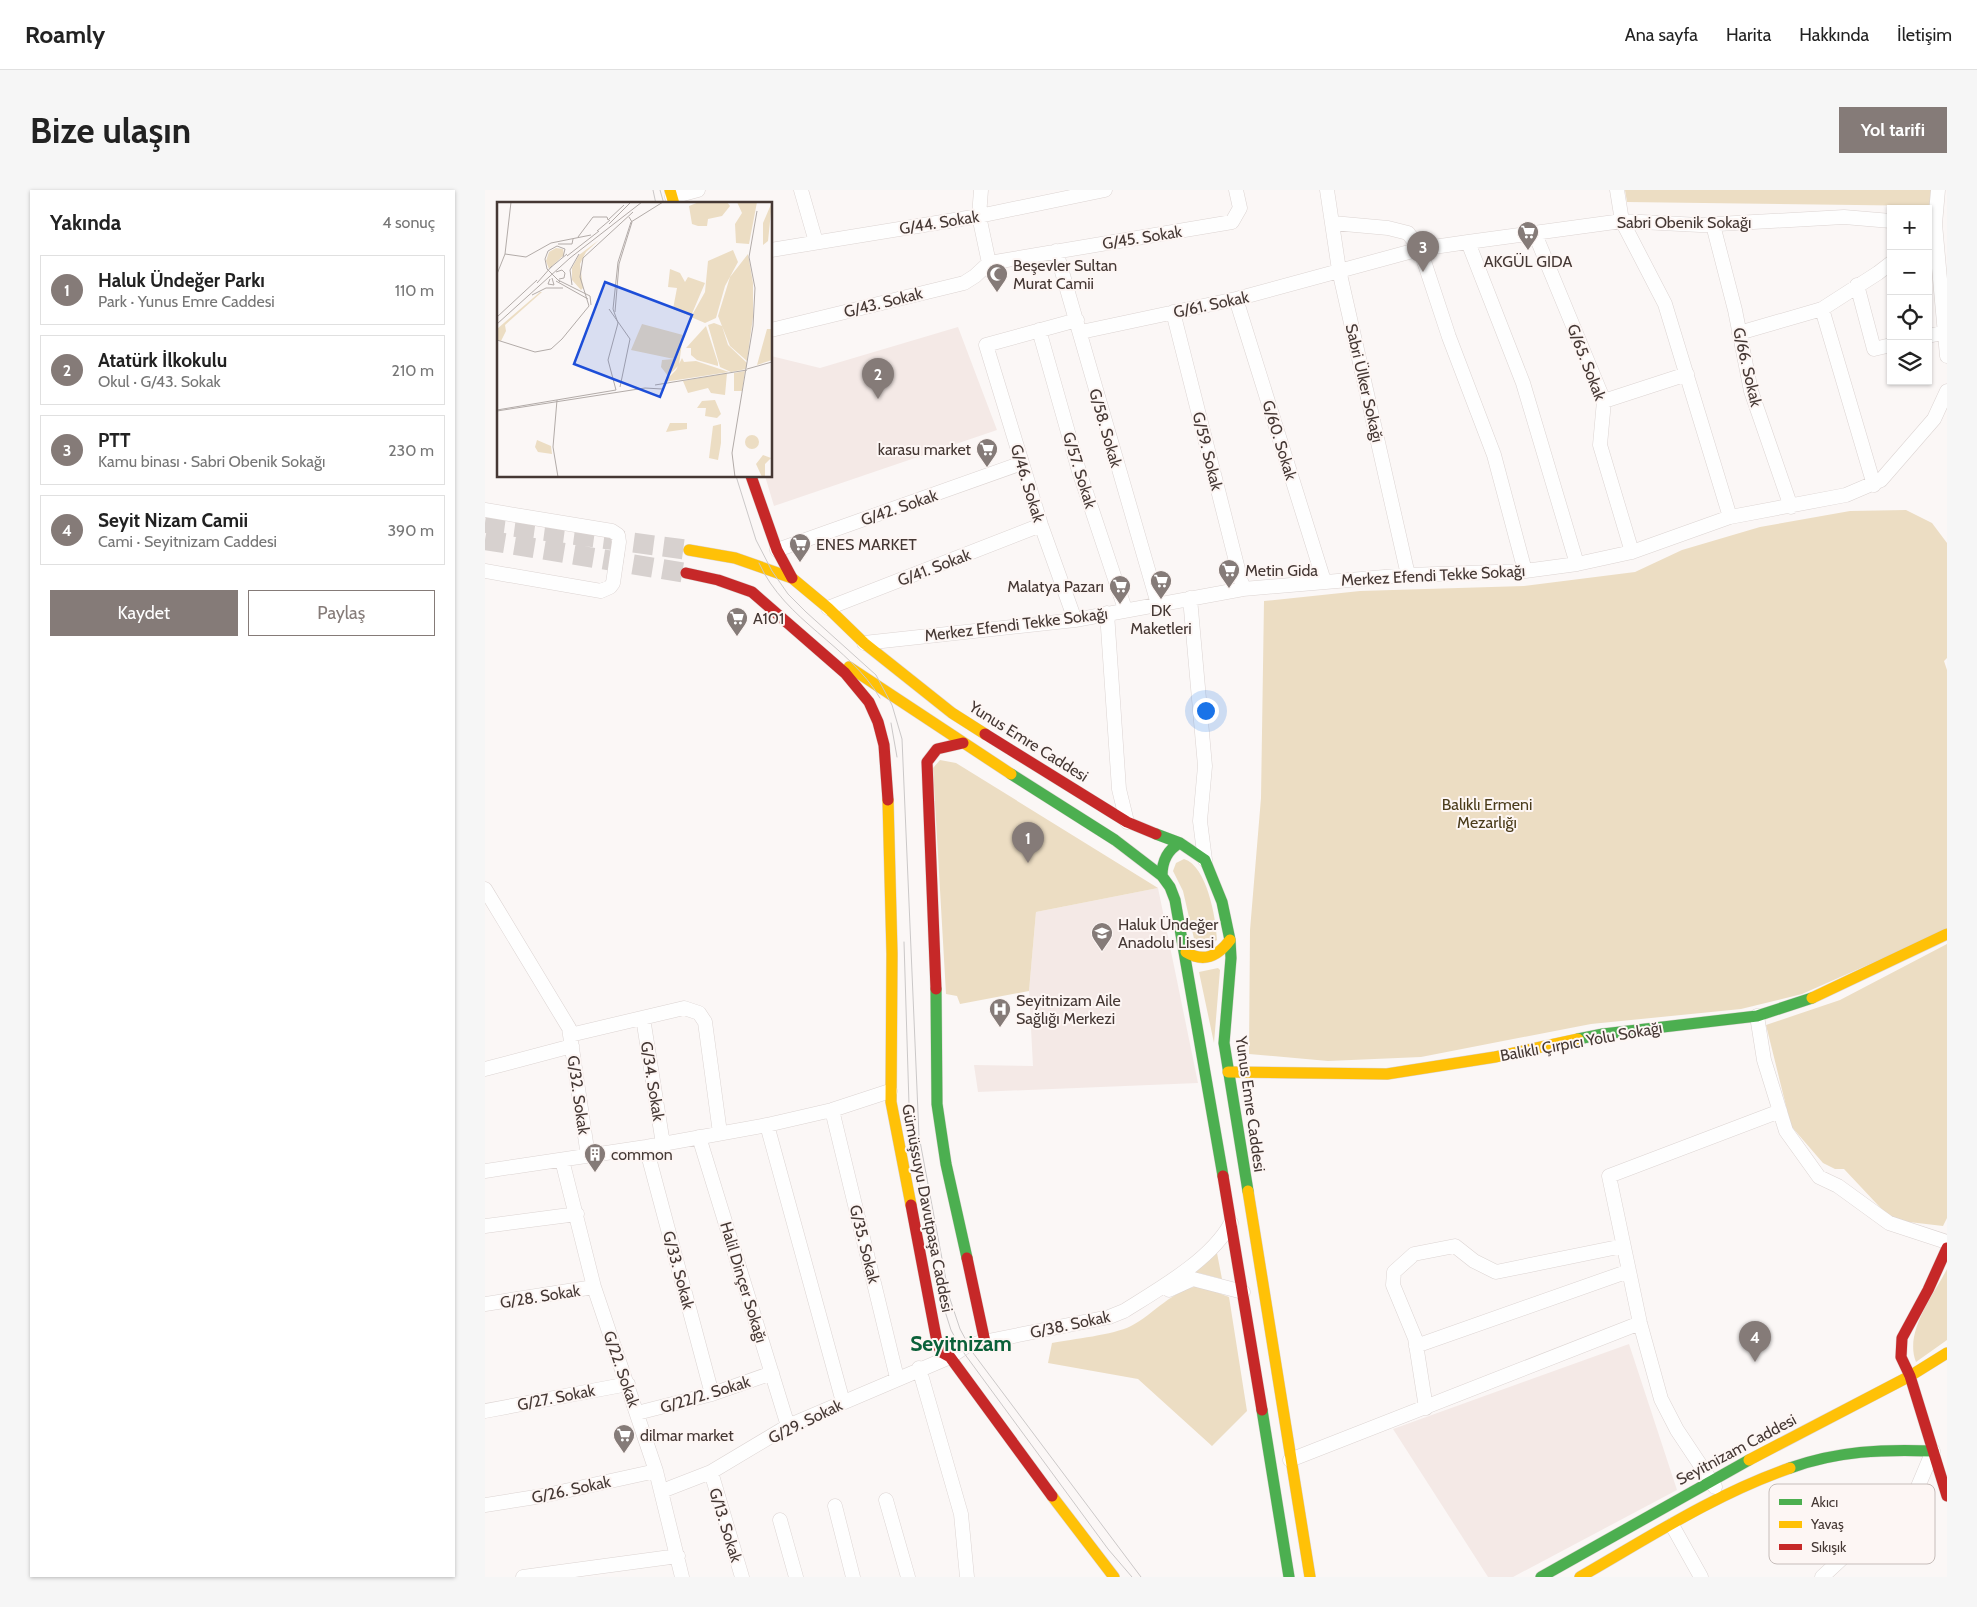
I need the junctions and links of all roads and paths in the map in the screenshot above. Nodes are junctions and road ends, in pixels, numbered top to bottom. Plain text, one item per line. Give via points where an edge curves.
1 (698, 190) edge
2 (801, 190) edge
3 (981, 190) edge
4 (1105, 190) edge
5 (1236, 190) edge
6 (1327, 190) edge
7 (1617, 190) edge
8 (1938, 190) edge
9 (672, 197) edge
10 (979, 216) junction
11 (1622, 221) junction
12 (1887, 221) edge
13 (1333, 223) junction
14 (1713, 225) junction
15 (1935, 226) edge
16 (1535, 234) junction
17 (816, 242) junction
18 (1468, 242) junction
19 (1420, 249) junction
20 (773, 250) edge
21 (1056, 251) junction
22 (989, 263) junction
23 (1887, 265) edge
24 (1339, 270) junction
25 (1857, 285) junction
26 (1236, 299) junction
27 (1822, 309) junction
28 (1173, 312) junction
29 (1079, 326) junction
30 (773, 330) edge
31 (1039, 330) junction
32 (1946, 332) junction
33 (1739, 333) junction
34 (1932, 335) edge
35 (1887, 346) edge
36 (1947, 356) edge
37 (1687, 374) junction
38 (1947, 391) edge
39 (1604, 401) junction
40 (1022, 463) junction
41 (752, 478) edge
42 (1873, 484) junction
43 (1791, 507) junction
44 (485, 510) edge
45 (1730, 517) junction
46 (1041, 525) junction
47 (689, 550) tunnel mouth
48 (777, 550) junction
49 (1633, 552) junction
50 (1577, 564) junction
51 (485, 571) edge
52 (1525, 571) junction
53 (686, 573) tunnel mouth
54 (1408, 575) junction
55 (792, 578) junction
56 (1324, 581) junction
57 (1243, 589) junction
58 (1190, 598) junction
59 (1158, 604) junction
60 (828, 608) junction
61 (1125, 609) junction
62 (1107, 613) junction
63 (1075, 620) junction
64 (864, 643) junction
65 (826, 654) junction
66 (963, 743) junction
67 (1200, 821) junction
68 (1127, 822) junction
69 (1179, 843) junction
70 (1205, 860) junction
71 (1161, 876) junction
72 (485, 889) edge
73 (1947, 934) edge
74 (1230, 940) junction
75 (1186, 952) junction
76 (1757, 1016) junction
77 (643, 1018) junction
78 (571, 1040) junction
79 (485, 1069) edge
80 (1228, 1072) junction
81 (890, 1097) junction
82 (832, 1110) junction
83 (1780, 1112) junction
84 (767, 1125) junction
85 (720, 1133) junction
86 (699, 1137) junction
87 (663, 1144) junction
88 (646, 1147) junction
89 (588, 1156) junction
90 (562, 1160) junction
91 (485, 1171) edge
92 (577, 1214) junction
93 (1231, 1223) junction
94 (485, 1226) edge
95 (1947, 1242) edge
96 (1623, 1246) junction
97 (1947, 1248) edge
98 (1629, 1271) junction
99 (594, 1287) junction
100 (1243, 1292) junction
101 (485, 1304) edge
102 (1640, 1323) junction
103 (985, 1342) junction
104 (1416, 1346) junction
105 (1947, 1352) edge
106 (950, 1356) junction
107 (919, 1368) junction
108 (772, 1374) junction
109 (1910, 1376) junction
110 (897, 1378) junction
111 (628, 1384) junction
112 (712, 1394) junction
113 (843, 1402) junction
114 (1426, 1408) junction
115 (485, 1411) edge
116 (637, 1414) junction
117 (788, 1426) junction
118 (1933, 1450) junction
119 (1290, 1460) junction
120 (656, 1471) junction
121 (711, 1472) junction
122 (1710, 1480) junction
123 (1919, 1484) edge
124 (662, 1491) junction
125 (1947, 1496) edge
126 (1723, 1498) junction
127 (886, 1500) dead end
128 (485, 1504) edge
129 (835, 1506) dead end
130 (779, 1520) dead end
131 (1673, 1525) junction
132 (677, 1556) junction
133 (1836, 1564) edge
134 (523, 1577) edge
135 (683, 1577) edge
136 (742, 1577) edge
137 (796, 1577) edge
138 (853, 1577) edge
139 (908, 1577) edge
140 (967, 1577) edge
141 (1114, 1577) edge
142 (1289, 1577) edge
143 (1310, 1577) edge
144 (1541, 1577) edge
145 (1580, 1577) edge
146 (1701, 1577) edge
147 (1822, 1577) edge

1 - 9 street
2 - 17 street
3 - 10 street
4 - 10 street, G/44. Sokak
5 - 21 street, G/45. Sokak via 1240,208 1233,222
6 - 13 street, Sabri Ülker Sokağı
7 - 11 street
8 - 15 street
10 - 17 street, G/44. Sokak
10 - 22 street
11 - 14 street, Sabri Obenik Sokağı
11 - 16 street, Sabri Obenik Sokağı
11 - 37 street via 1665,304
12 - 14 street, Sabri Obenik Sokağı via 1844,217
13 - 19 street via 1408,233
13 - 24 street, Sabri Ülker Sokağı
14 - 33 street, G/66. Sokak
15 - 32 street
16 - 18 street, Sabri Obenik Sokağı
16 - 39 street, G/65. Sokak
17 - 20 street, G/44. Sokak
18 - 19 street, Sabri Obenik Sokağı
18 - 50 street via 1523,384
19 - 24 street, G/61. Sokak
19 - 52 street via 1494,455
21 - 22 street, G/45. Sokak
21 - 29 street, G/58. Sokak
22 - 30 street, G/43. Sokak via 964,283
23 - 25 street
24 - 26 street, G/61. Sokak
24 - 54 street, Sabri Ülker Sokağı
25 - 27 street
25 - 35 street via 1875,349
26 - 28 street, G/61. Sokak
26 - 56 street, G/60. Sokak
27 - 33 street
27 - 42 street
28 - 29 street, G/61. Sokak
28 - 57 street, G/59. Sokak
29 - 31 street
29 - 59 street, G/58. Sokak
31 - 40 street, G/46. Sokak via 986,345
31 - 61 street, G/57. Sokak via 1079,471
32 - 34 street
32 - 36 street
33 - 43 street, G/66. Sokak via 1751,391
37 - 39 street
37 - 45 street
38 - 42 street, Merkez Efendi Tekke Sokağı via 1934,419 1881,480
39 - 49 street, G/65. Sokak via 1600,444
40 - 46 street, G/46. Sokak
40 - 48 street, G/42. Sokak
41 - 48 main road
42 - 43 street, Merkez Efendi Tekke Sokağı via 1846,495
43 - 45 street, Merkez Efendi Tekke Sokağı
44 - 51 street via 612,531 619,542 613,583 601,591
45 - 49 street, Merkez Efendi Tekke Sokağı
46 - 60 street, G/41. Sokak
46 - 63 street, G/46. Sokak
47 - 55 main road via 735,558
48 - 55 main road
49 - 50 street, Merkez Efendi Tekke Sokağı
50 - 52 street, Merkez Efendi Tekke Sokağı
52 - 54 street, Merkez Efendi Tekke Sokağı
53 - 65 main road via 752,592
54 - 56 street, Merkez Efendi Tekke Sokağı
55 - 60 main road, Yunus Emre Caddesi
56 - 57 street, Merkez Efendi Tekke Sokağı
57 - 58 street, Merkez Efendi Tekke Sokağı
58 - 59 street, Merkez Efendi Tekke Sokağı
58 - 67 street via 1205,766
59 - 61 street, Merkez Efendi Tekke Sokağı
60 - 64 main road, Yunus Emre Caddesi
61 - 62 street, Merkez Efendi Tekke Sokağı
62 - 63 street, Merkez Efendi Tekke Sokağı
62 - 68 street via 1119,789
63 - 64 street, Merkez Efendi Tekke Sokağı
64 - 68 main road, Yunus Emre Caddesi via 952,712
65 - 66 main road
65 - 81 main road, Gümüşsuyu Davutpaşa Caddesi via 869,702 884,745 888,782 892,954
66 - 71 main road via 1115,840
66 - 103 main road, Gümüşsuyu Davutpaşa Caddesi via 933,750 927,762 938,1040 937,1104 946,1164
67 - 69 street
67 - 70 street
68 - 69 main road, Yunus Emre Caddesi
69 - 70 main road, Yunus Emre Caddesi
69 - 71 main road via 1166,855
70 - 74 main road, Yunus Emre Caddesi via 1222,902
71 - 75 main road via 1175,900
72 - 78 street, G/32. Sokak via 565,1018
73 - 76 main road, Balıklı Çırpıcı Yolu Sokağı via 1821,995
74 - 75 main road via 1223,952 1207,958
74 - 80 main road, Yunus Emre Caddesi via 1224,1043
75 - 93 main road
76 - 80 main road, Balıklı Çırpıcı Yolu Sokağı via 1603,1034 1495,1057 1387,1074
76 - 83 street
77 - 78 street
77 - 85 street via 685,1008 699,1013 705,1022
77 - 87 street, G/34. Sokak
78 - 79 street
78 - 89 street, G/32. Sokak
80 - 119 main road, Yunus Emre Caddesi
81 - 82 street via 842,1111
81 - 106 main road, Gümüşsuyu Davutpaşa Caddesi via 933,1326 941,1352
82 - 84 street
82 - 110 street, G/35. Sokak
83 - 95 street via 1786,1131 1819,1177 1889,1223
83 - 96 street via 1609,1176
84 - 85 street
84 - 113 street
85 - 86 street
86 - 87 street
86 - 108 street, Halil Dinçer Sokağı
87 - 88 street
88 - 89 street
88 - 112 street, G/33. Sokak
89 - 90 street
90 - 91 street
90 - 92 street, G/22. Sokak
92 - 94 street
92 - 99 street, G/22. Sokak
93 - 100 main road
93 - 103 street, G/38. Sokak via 1225,1235 1209,1251 1124,1311 1109,1317
96 - 98 street
96 - 104 street via 1496,1272 1455,1246 1414,1254 1394,1272 1393,1285
97 - 109 main road via 1902,1338 1901,1357
98 - 102 street
98 - 104 street
99 - 101 street, G/28. Sokak
99 - 111 street, G/22. Sokak
100 - 106 street, G/38. Sokak via 1193,1279 1167,1291 1121,1322 967,1356
100 - 142 main road
102 - 114 street
102 - 122 street via 1661,1399
103 - 106 street, G/38. Sokak via 969,1345
104 - 114 street
105 - 109 main road, Seyitnizam Caddesi
106 - 107 street, G/29. Sokak
106 - 141 main road, Gümüşsuyu Davutpaşa Caddesi
107 - 110 street, G/29. Sokak
107 - 140 street via 961,1514
108 - 112 street, G/22/2. Sokak
108 - 117 street, Halil Dinçer Sokağı
109 - 118 main road
109 - 122 main road, Seyitnizam Caddesi
110 - 113 street, G/29. Sokak
111 - 115 street, G/27. Sokak
111 - 116 street, G/22. Sokak
112 - 116 street, G/22/2. Sokak
113 - 117 street, G/29. Sokak
114 - 119 street
116 - 120 street, G/22. Sokak
117 - 121 street, G/29. Sokak
118 - 123 street
118 - 125 main road
118 - 126 main road via 1869,1450 1839,1454 1770,1474
119 - 143 main road, Yunus Emre Caddesi
120 - 124 street, G/22. Sokak
120 - 128 street, G/26. Sokak via 542,1496
121 - 124 street, G/29. Sokak
121 - 136 street, G/13. Sokak
122 - 126 street
122 - 144 main road, Seyitnizam Caddesi
124 - 132 street, G/22. Sokak
126 - 131 main road
127 - 139 street
129 - 138 street
130 - 137 street
131 - 145 main road
131 - 146 street
132 - 134 street
132 - 135 street, G/22. Sokak
133 - 147 street

